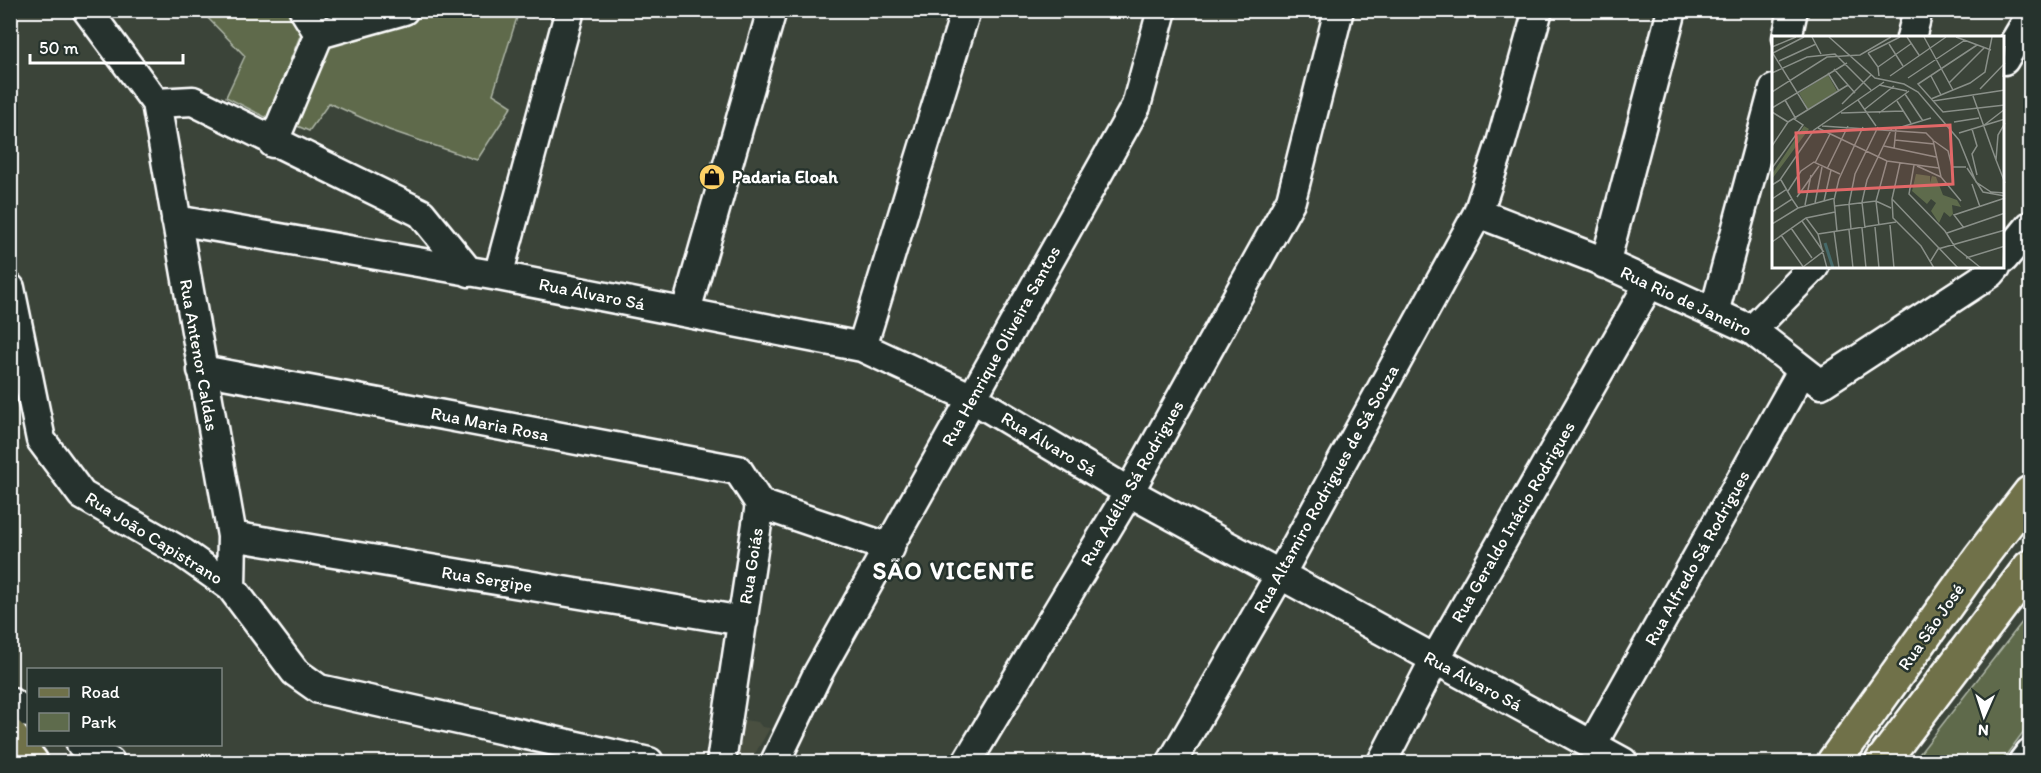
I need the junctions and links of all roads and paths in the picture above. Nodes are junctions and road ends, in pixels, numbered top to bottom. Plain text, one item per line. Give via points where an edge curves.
1 (87, 10) edge
2 (404, 10) edge
3 (570, 10) edge
4 (772, 10) edge
5 (966, 10) edge
6 (1162, 10) edge
7 (1339, 10) edge
8 (1538, 10) edge
9 (1672, 10) edge
10 (1793, 10) edge
11 (1918, 10) edge
12 (2031, 16) edge
13 (312, 22) edge
14 (1787, 36) edge
15 (1912, 36) edge
16 (2005, 58) edge
17 (1772, 96) edge
18 (156, 103) junction
19 (273, 143) junction
20 (1478, 213) junction
21 (176, 220) junction
22 (2031, 226) edge
23 (2005, 257) edge
24 (1605, 264) junction
25 (1813, 268) edge
26 (1995, 268) edge
27 (469, 272) junction
28 (498, 276) junction
29 (1649, 284) junction
30 (10, 288) edge
31 (686, 311) junction
32 (1714, 313) junction
33 (1752, 330) junction
34 (862, 346) junction
35 (202, 370) junction
36 (1802, 371) junction
37 (972, 398) junction
38 (1130, 492) junction
39 (2031, 494) edge
40 (760, 504) junction
41 (232, 536) junction
42 (890, 548) junction
43 (2031, 567) edge
44 (1281, 573) junction
45 (231, 587) junction
46 (742, 621) junction
47 (1434, 661) junction
48 (10, 702) edge
49 (27, 712) edge
50 (10, 736) edge
51 (1592, 745) junction
52 (84, 746) edge
53 (2031, 753) edge
54 (32, 762) edge
55 (110, 762) edge
56 (649, 762) edge
57 (721, 762) edge
58 (775, 762) edge
59 (967, 762) edge
60 (1173, 762) edge
61 (1382, 762) edge
62 (1623, 762) edge
63 (1834, 762) edge
64 (1882, 762) edge
65 (2023, 762) edge

1 - 18 street, Rua Antenor Caldas
2 - 13 street
3 - 28 street
4 - 31 street
5 - 34 street
6 - 37 street, Rua Henrique Oliveira Santos via 1136,106
7 - 38 street, Rua Adélia Sá Rodrigues via 1291,200
8 - 20 street, Rua Altamiro Rodrigues de Sá Souza
9 - 24 street
10 - 14 street
11 - 15 street
12 - 16 street
13 - 19 street
17 - 32 street
18 - 19 street via 193,101
18 - 21 street, Rua Antenor Caldas
19 - 27 street via 421,213
20 - 24 street, Rua Rio de Janeiro
20 - 44 street, Rua Altamiro Rodrigues de Sá Souza
21 - 27 street, Rua Álvaro Sá
21 - 35 street, Rua Antenor Caldas
22 - 23 street
24 - 29 street, Rua Rio de Janeiro
25 - 33 street
26 - 36 street, Rua Rio de Janeiro via 1821,384
27 - 28 street, Rua Álvaro Sá
28 - 31 street, Rua Álvaro Sá
29 - 32 street, Rua Rio de Janeiro
29 - 47 street, Rua Geraldo Inácio Rodrigues
30 - 45 street, Rua João Capistrano via 40,440 82,495 183,553
31 - 34 street, Rua Álvaro Sá
32 - 33 street, Rua Rio de Janeiro
33 - 36 street, Rua Rio de Janeiro
34 - 37 street, Rua Álvaro Sá
35 - 40 street, Rua Maria Rosa via 738,471
35 - 41 street, Rua Antenor Caldas
36 - 51 street, Rua Alfredo Sá Rodrigues
37 - 38 street, Rua Álvaro Sá
37 - 42 street, Rua Henrique Oliveira Santos
38 - 44 street, Rua Álvaro Sá
38 - 59 street, Rua Adélia Sá Rodrigues
39 - 63 main road, Rua São José via 1980,558
40 - 42 street, Rua Goiás
40 - 46 street, Rua Goiás
41 - 45 street, Rua Antenor Caldas
41 - 46 street, Rua Sergipe
42 - 58 street, Rua Henrique Oliveira Santos via 818,674
43 - 64 main road
44 - 47 street, Rua Álvaro Sá
44 - 60 street, Rua Altamiro Rodrigues de Sá Souza
45 - 56 street via 295,672 319,690
46 - 57 street, Rua Goiás
47 - 51 street, Rua Álvaro Sá
47 - 61 street, Rua Geraldo Inácio Rodrigues
48 - 49 street
50 - 54 main road
51 - 62 street, Rua Álvaro Sá
52 - 55 street
53 - 65 street

